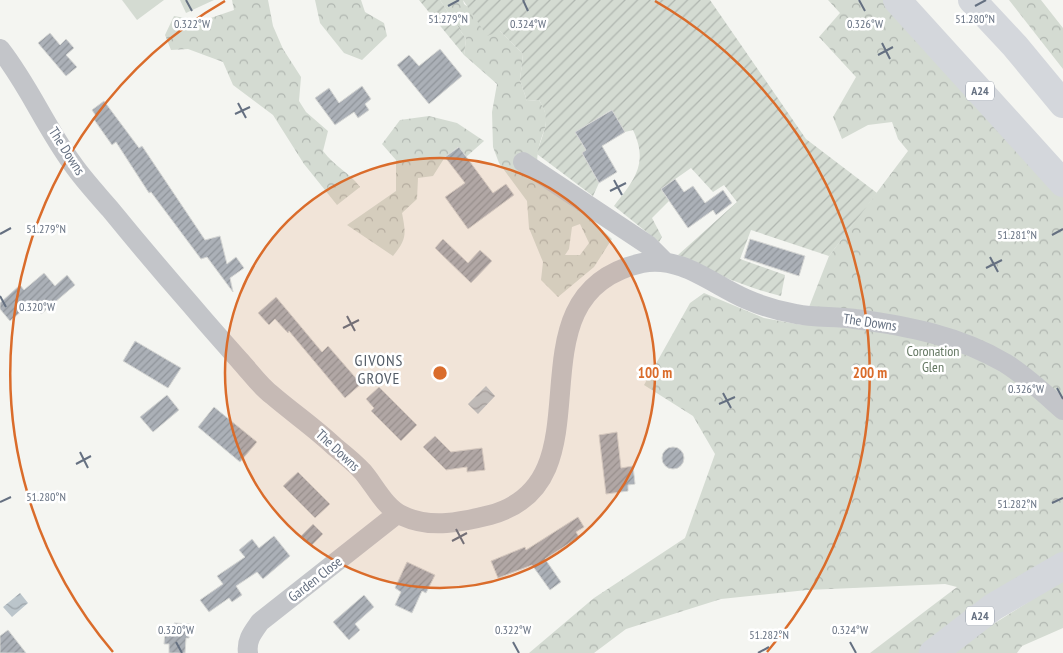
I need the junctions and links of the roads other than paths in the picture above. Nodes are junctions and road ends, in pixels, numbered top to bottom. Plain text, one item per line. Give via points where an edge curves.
1 (897, 0) edge
2 (972, 0) edge
3 (0, 49) edge
4 (1063, 104) edge
5 (523, 162) dead end
6 (1063, 183) edge
7 (665, 262) junction
8 (1063, 410) edge
9 (397, 514) junction
10 (1063, 566) edge
11 (248, 653) edge
12 (933, 653) edge

1 - 6 highway, A24
2 - 4 highway
3 - 9 street, The Downs via 21,76 72,164 162,272 270,394 310,424 356,466
5 - 7 street, The Downs via 648,245
7 - 8 street, The Downs via 681,265 768,308 799,315 851,318 923,330 973,347 1008,365
7 - 9 street, The Downs via 644,263 608,278 591,290 578,306 564,342 554,445 547,467 533,490 520,503 502,512 439,524 416,522
9 - 11 street, Garden Close via 260,622 251,634
10 - 12 highway, A24 via 992,607

